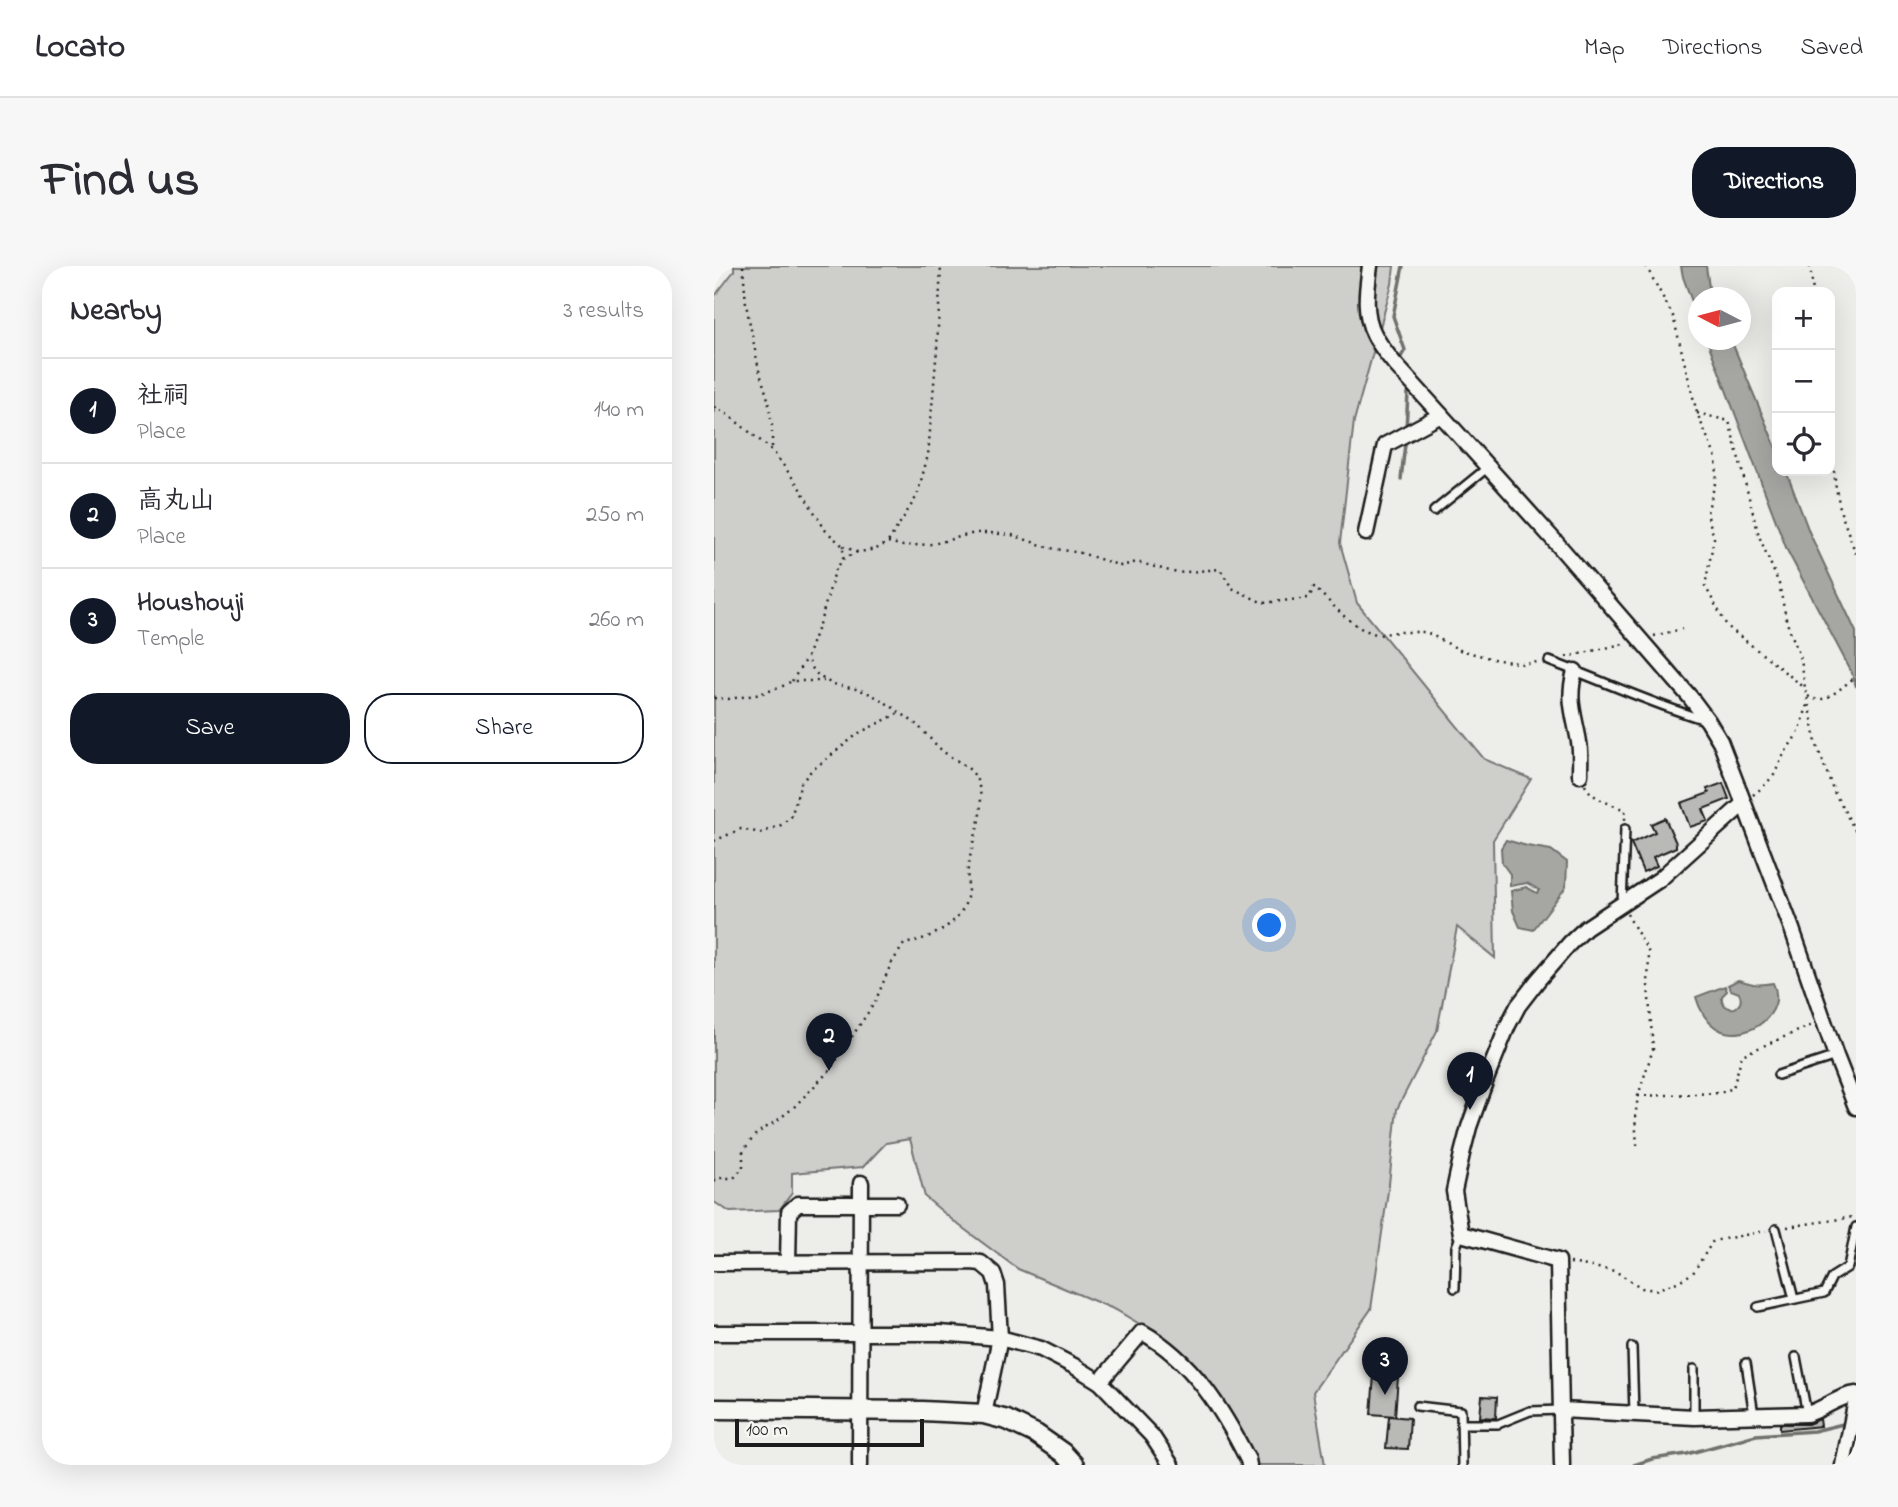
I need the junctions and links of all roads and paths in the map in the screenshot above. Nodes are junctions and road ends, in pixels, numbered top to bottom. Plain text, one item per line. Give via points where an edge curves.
1 (743, 266) edge
2 (941, 266) edge
3 (1370, 266) edge
4 (1646, 266) edge
5 (1810, 266) edge
6 (1812, 287) edge
7 (714, 407) edge
8 (1697, 413) junction
9 (1441, 415) junction
10 (772, 450) junction
11 (1487, 468) junction
12 (1835, 476) edge
13 (1434, 511) dead end
14 (1366, 533) dead end
15 (888, 542) junction
16 (843, 546) junction
17 (856, 552) junction
18 (1856, 554) edge
19 (843, 559) junction
20 (1682, 629) dead end
21 (1641, 640) junction
22 (807, 657) junction
23 (1549, 661) junction
24 (1575, 671) junction
25 (1855, 678) edge
26 (792, 681) junction
27 (824, 681) junction
28 (1805, 688) junction
29 (1808, 696) junction
30 (714, 698) edge
31 (1809, 702) junction
32 (899, 713) junction
33 (1709, 721) junction
34 (1580, 775) joint
35 (1743, 804) junction
36 (1626, 829) joint
37 (1856, 832) edge
38 (714, 841) edge
39 (1622, 905) junction
40 (1824, 1020) junction
41 (1836, 1056) junction
42 (1777, 1075) dead end
43 (1638, 1096) junction
44 (1856, 1107) edge
45 (1637, 1145) dead end
46 (714, 1181) edge
47 (860, 1183) dead end
48 (860, 1203) junction
49 (897, 1204) dead end
50 (1856, 1216) edge
51 (1856, 1227) edge
52 (1776, 1229) junction
53 (1461, 1234) junction
54 (1558, 1261) junction
55 (714, 1263) edge
56 (788, 1263) junction
57 (861, 1263) junction
58 (1455, 1287) dead end
59 (1794, 1299) junction
60 (1758, 1307) dead end
61 (714, 1334) edge
62 (861, 1335) junction
63 (1000, 1338) junction
64 (1632, 1348) dead end
65 (1796, 1357) dead end
66 (1746, 1363) dead end
67 (1694, 1369) dead end
68 (1100, 1382) junction
69 (1856, 1394) edge
70 (1856, 1400) edge
71 (1417, 1406) dead end
72 (714, 1409) edge
73 (1561, 1410) junction
74 (860, 1412) junction
75 (984, 1414) junction
76 (1634, 1414) junction
77 (1807, 1414) junction
78 (1754, 1415) junction
79 (1694, 1417) junction
80 (1461, 1423) junction
81 (860, 1465) edge
82 (1074, 1465) edge
83 (1171, 1465) edge
84 (1249, 1465) edge
85 (1462, 1465) edge
86 (1562, 1465) edge
87 (1843, 1465) edge

1 - 10 path via 746,304 768,400
2 - 15 path via 928,455 917,496
3 - 9 street via 1366,298 1374,334
4 - 8 path via 1673,316
5 - 6 path
7 - 10 path
8 - 28 path via 1729,421 1759,536 1801,659
8 - 28 path via 1716,458 1717,476 1707,513 1714,538 1705,586 1727,626
9 - 11 street
9 - 14 street via 1385,445
10 - 16 path via 826,531
11 - 13 lane
11 - 21 street
12 - 18 path via 1841,513
15 - 17 path
15 - 23 path via 933,544 990,533 1121,566 1137,562 1177,573 1220,569 1232,588 1262,604 1309,598 1314,587 1345,617 1378,635 1426,632 1460,650 1493,659 1523,664
16 - 17 path
16 - 19 path
17 - 19 path
19 - 22 path via 835,570
20 - 21 path
21 - 23 path
21 - 33 street
22 - 26 path
22 - 27 path
23 - 24 lane
24 - 33 lane
24 - 34 street via 1570,689
25 - 29 path via 1831,696 1816,700
26 - 27 path
26 - 30 path via 756,695
27 - 32 path via 866,692
28 - 29 path
29 - 31 path
31 - 35 path via 1800,730 1774,775
31 - 37 path via 1816,743
32 - 38 path via 859,733 810,772 801,783 792,817 761,833 741,829
32 - 46 path via 968,766 978,781 980,815 963,911 937,932 904,944 874,1002 829,1071 794,1107 756,1134 743,1151 743,1167 734,1178
33 - 35 street
34 - 36 path via 1587,790 1625,810
35 - 39 street via 1660,879
35 - 40 street
36 - 39 lane
39 - 43 path via 1649,953 1653,1049
39 - 53 street via 1570,943 1507,1025 1462,1154 1454,1191
40 - 41 street
40 - 43 path via 1742,1055 1733,1088 1720,1093
41 - 42 lane
41 - 44 street
43 - 45 path
47 - 48 street
48 - 49 street
48 - 56 street via 798,1204 789,1212
48 - 57 street
50 - 52 path
51 - 59 lane via 1848,1267 1832,1277 1824,1293
52 - 54 path via 1713,1241 1693,1273 1654,1290 1615,1271
52 - 59 lane
53 - 54 street
53 - 58 lane via 1456,1247
54 - 73 street
55 - 56 street
56 - 57 street
57 - 62 street
57 - 63 street via 981,1263 993,1273 997,1285
59 - 60 lane
61 - 62 street
62 - 63 street via 950,1333
62 - 74 street
63 - 68 street via 1041,1349
63 - 75 street
64 - 76 lane
65 - 77 lane
66 - 78 lane
67 - 79 lane
68 - 83 street via 1152,1436
68 - 84 street via 1142,1332 1161,1343 1207,1391
69 - 77 street
70 - 87 street
71 - 80 lane via 1461,1411
72 - 74 street
73 - 76 street
73 - 80 lane via 1530,1411 1498,1424
73 - 86 street
74 - 75 street
74 - 81 street
75 - 82 street via 1036,1434
76 - 79 street
77 - 78 street
78 - 79 street
80 - 85 lane

